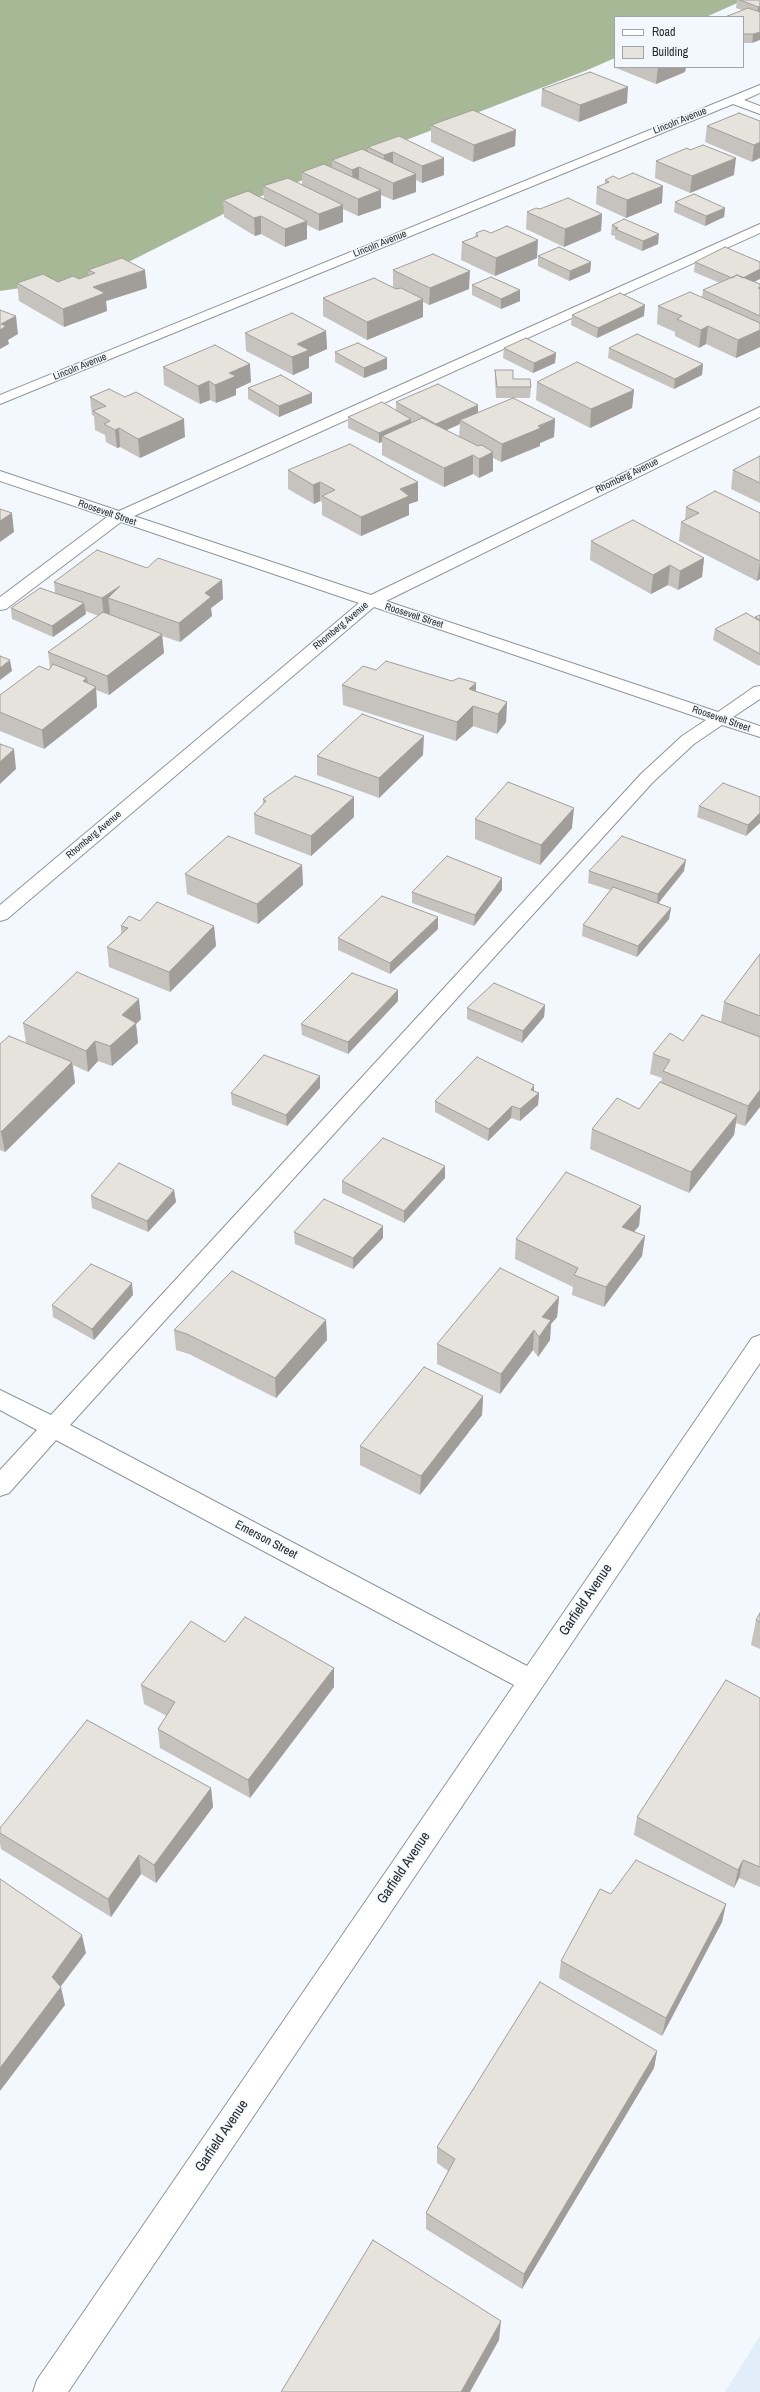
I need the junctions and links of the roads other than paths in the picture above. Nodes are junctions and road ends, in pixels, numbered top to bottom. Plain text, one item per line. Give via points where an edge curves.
1 (760, 89) edge
2 (733, 100) junction
3 (760, 110) edge
4 (760, 228) edge
5 (0, 400) edge
6 (760, 411) edge
7 (0, 476) edge
8 (118, 517) junction
9 (370, 602) junction
10 (0, 604) edge
11 (760, 691) edge
12 (720, 718) junction
13 (760, 732) edge
14 (0, 915) edge
15 (760, 1344) edge
16 (0, 1399) edge
17 (54, 1427) junction
18 (0, 1486) edge
19 (531, 1681) junction
20 (49, 2392) edge

1 - 2 street, Lincoln Avenue
2 - 3 street
2 - 5 street, Lincoln Avenue
4 - 8 street
6 - 9 street, Rhomberg Avenue
7 - 8 street, Roosevelt Street
8 - 9 street, Roosevelt Street
8 - 10 street
9 - 12 street, Roosevelt Street
9 - 14 street, Rhomberg Avenue
11 - 12 street
12 - 13 street, Roosevelt Street
12 - 17 street via 688,740 647,778
15 - 19 street, Garfield Avenue
16 - 17 street, Emerson Street
17 - 18 street
17 - 19 street, Emerson Street
19 - 20 street, Garfield Avenue

